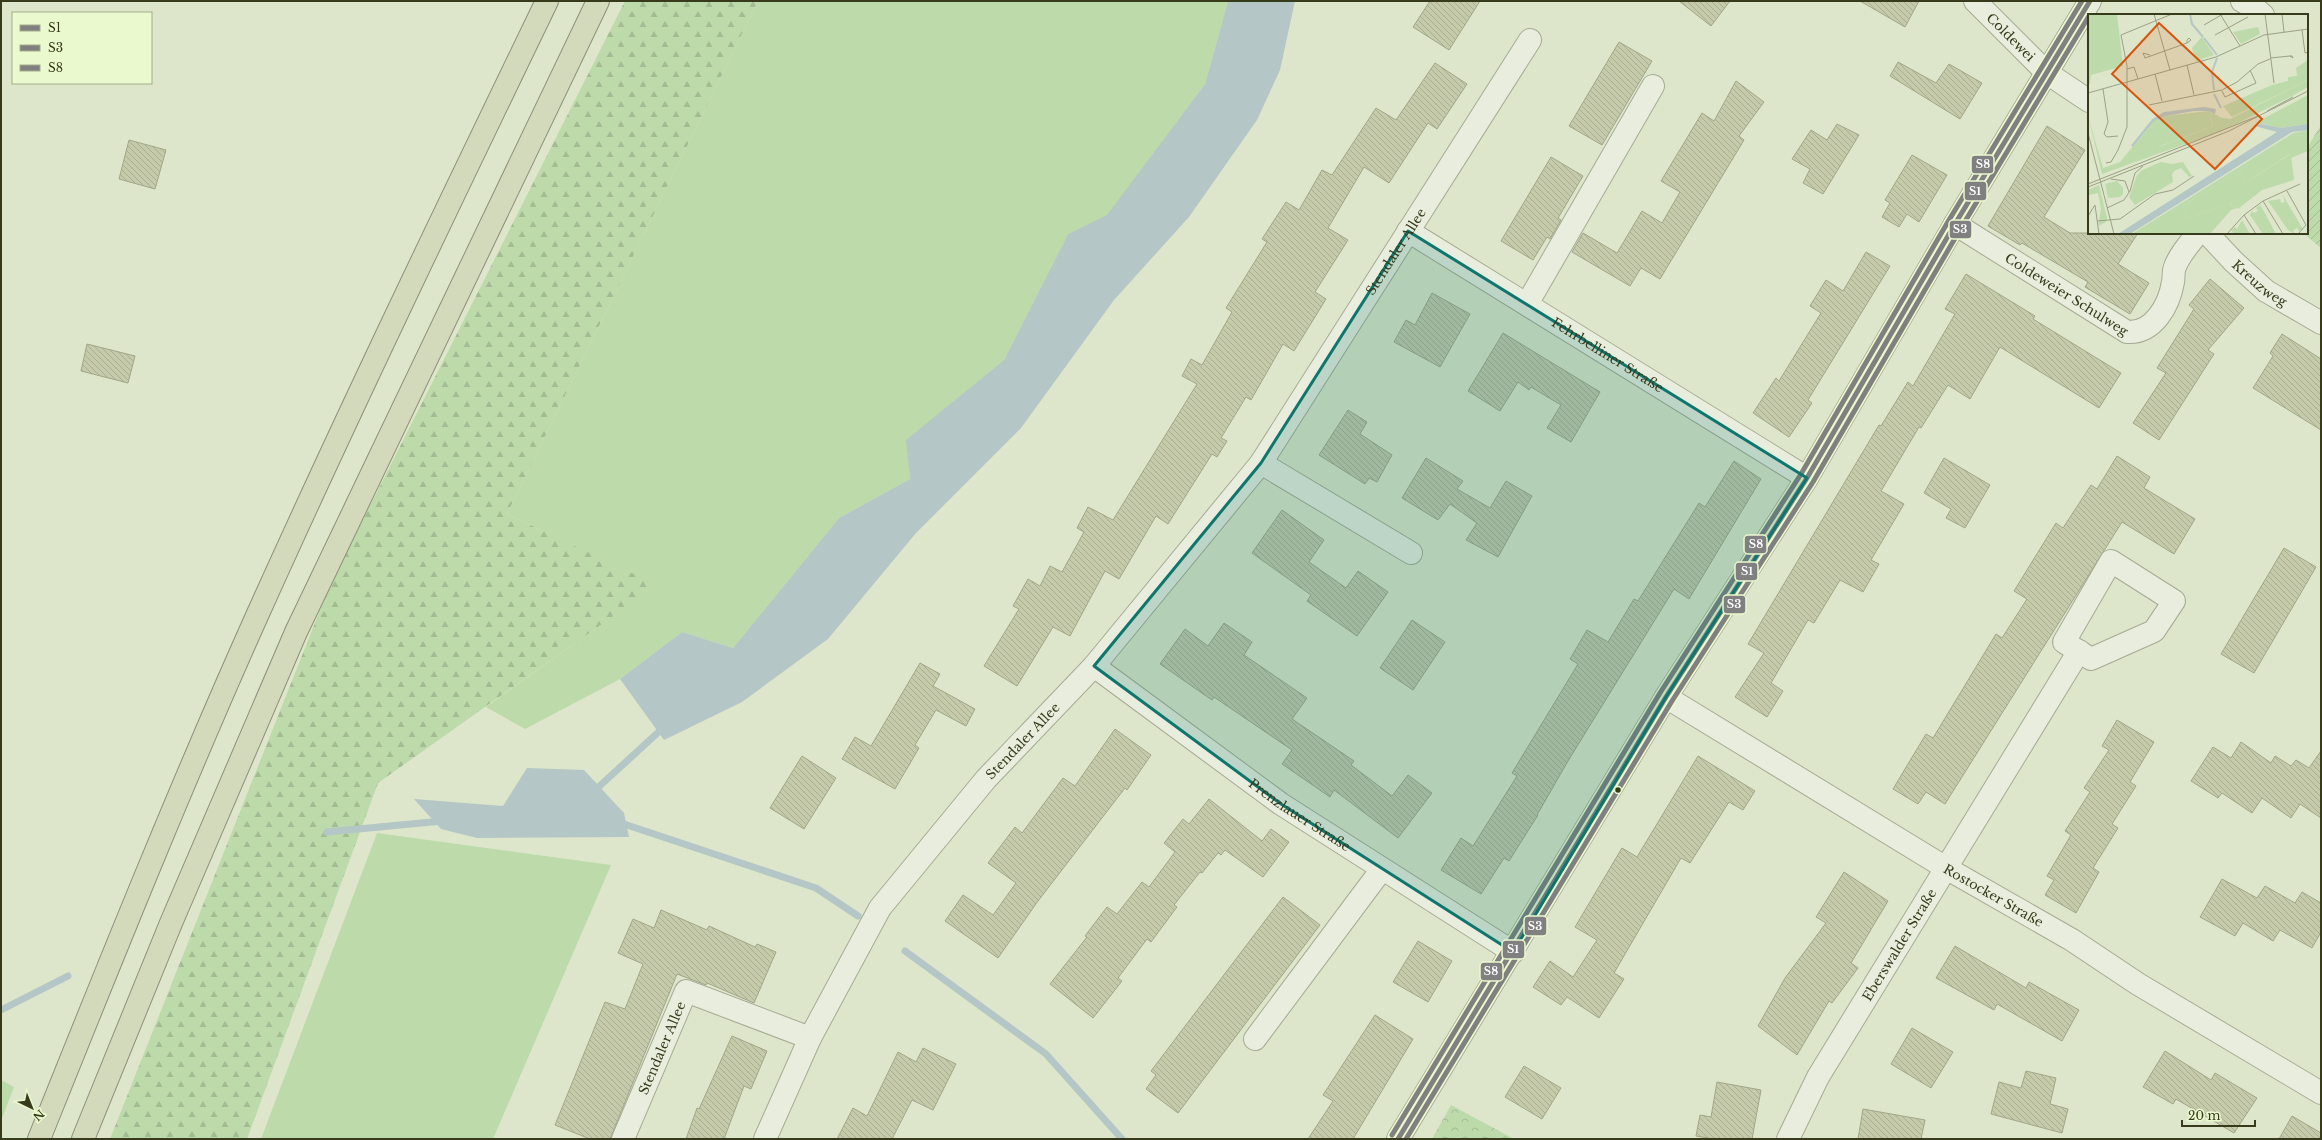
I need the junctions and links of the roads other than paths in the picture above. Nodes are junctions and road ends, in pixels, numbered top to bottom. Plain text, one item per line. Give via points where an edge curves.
1 (547, 1) edge
2 (598, 1) edge
3 (1975, 1) edge
4 (2090, 1) edge
5 (2242, 1) edge
6 (2262, 14) edge
7 (1530, 40) dead end
8 (2047, 73) junction
9 (1653, 86) dead end
10 (2088, 100) edge
11 (1955, 224) junction
12 (1408, 231) junction
13 (2197, 234) edge
14 (2209, 234) edge
15 (1527, 304) junction
16 (2321, 323) edge
17 (1262, 463) junction
18 (1807, 478) junction
19 (1411, 553) dead end
20 (2079, 651) junction
21 (1094, 666) junction
22 (1666, 697) junction
23 (1946, 868) junction
24 (1382, 869) junction
25 (1512, 952) junction
26 (810, 1038) junction
27 (1255, 1039) dead end
28 (2321, 1093) edge
29 (39, 1139) edge
30 (83, 1139) edge
31 (623, 1139) edge
32 (765, 1139) edge
33 (1398, 1139) edge
34 (1788, 1139) edge

1 - 29 highway via 393,320 255,620 134,903
2 - 30 highway via 296,632 170,923
3 - 8 street, Coldewei
4 - 8 street
5 - 6 street
7 - 12 street, Stendaler Allee
8 - 10 street
8 - 11 street
9 - 15 street
11 - 13 street, Coldeweier Schulweg via 2126,332 2138,333 2152,324 2166,305 2173,284 2175,266
11 - 18 street
12 - 15 street, Fehrbelliner Straße
12 - 17 street, Stendaler Allee
14 - 16 street, Kreuzweg via 2233,261 2266,291
15 - 18 street, Fehrbelliner Straße
17 - 19 street
17 - 21 street, Stendaler Allee
18 - 22 street
20 - 20 street via 2091,659 2154,631 2174,601 2111,561 2064,642
20 - 23 street, Eberswalder Straße
21 - 24 street, Prenzlauer Straße via 1281,804
21 - 26 street, Stendaler Allee via 986,779 880,908
22 - 23 street, Rostocker Straße
22 - 25 street
23 - 28 street, Rostocker Straße via 2072,940 2138,984
23 - 34 street, Eberswalder Straße via 1818,1077
24 - 25 street, Prenzlauer Straße
24 - 27 street
25 - 33 street
26 - 31 street, Stendaler Allee via 686,991
26 - 32 street, Stendaler Allee

